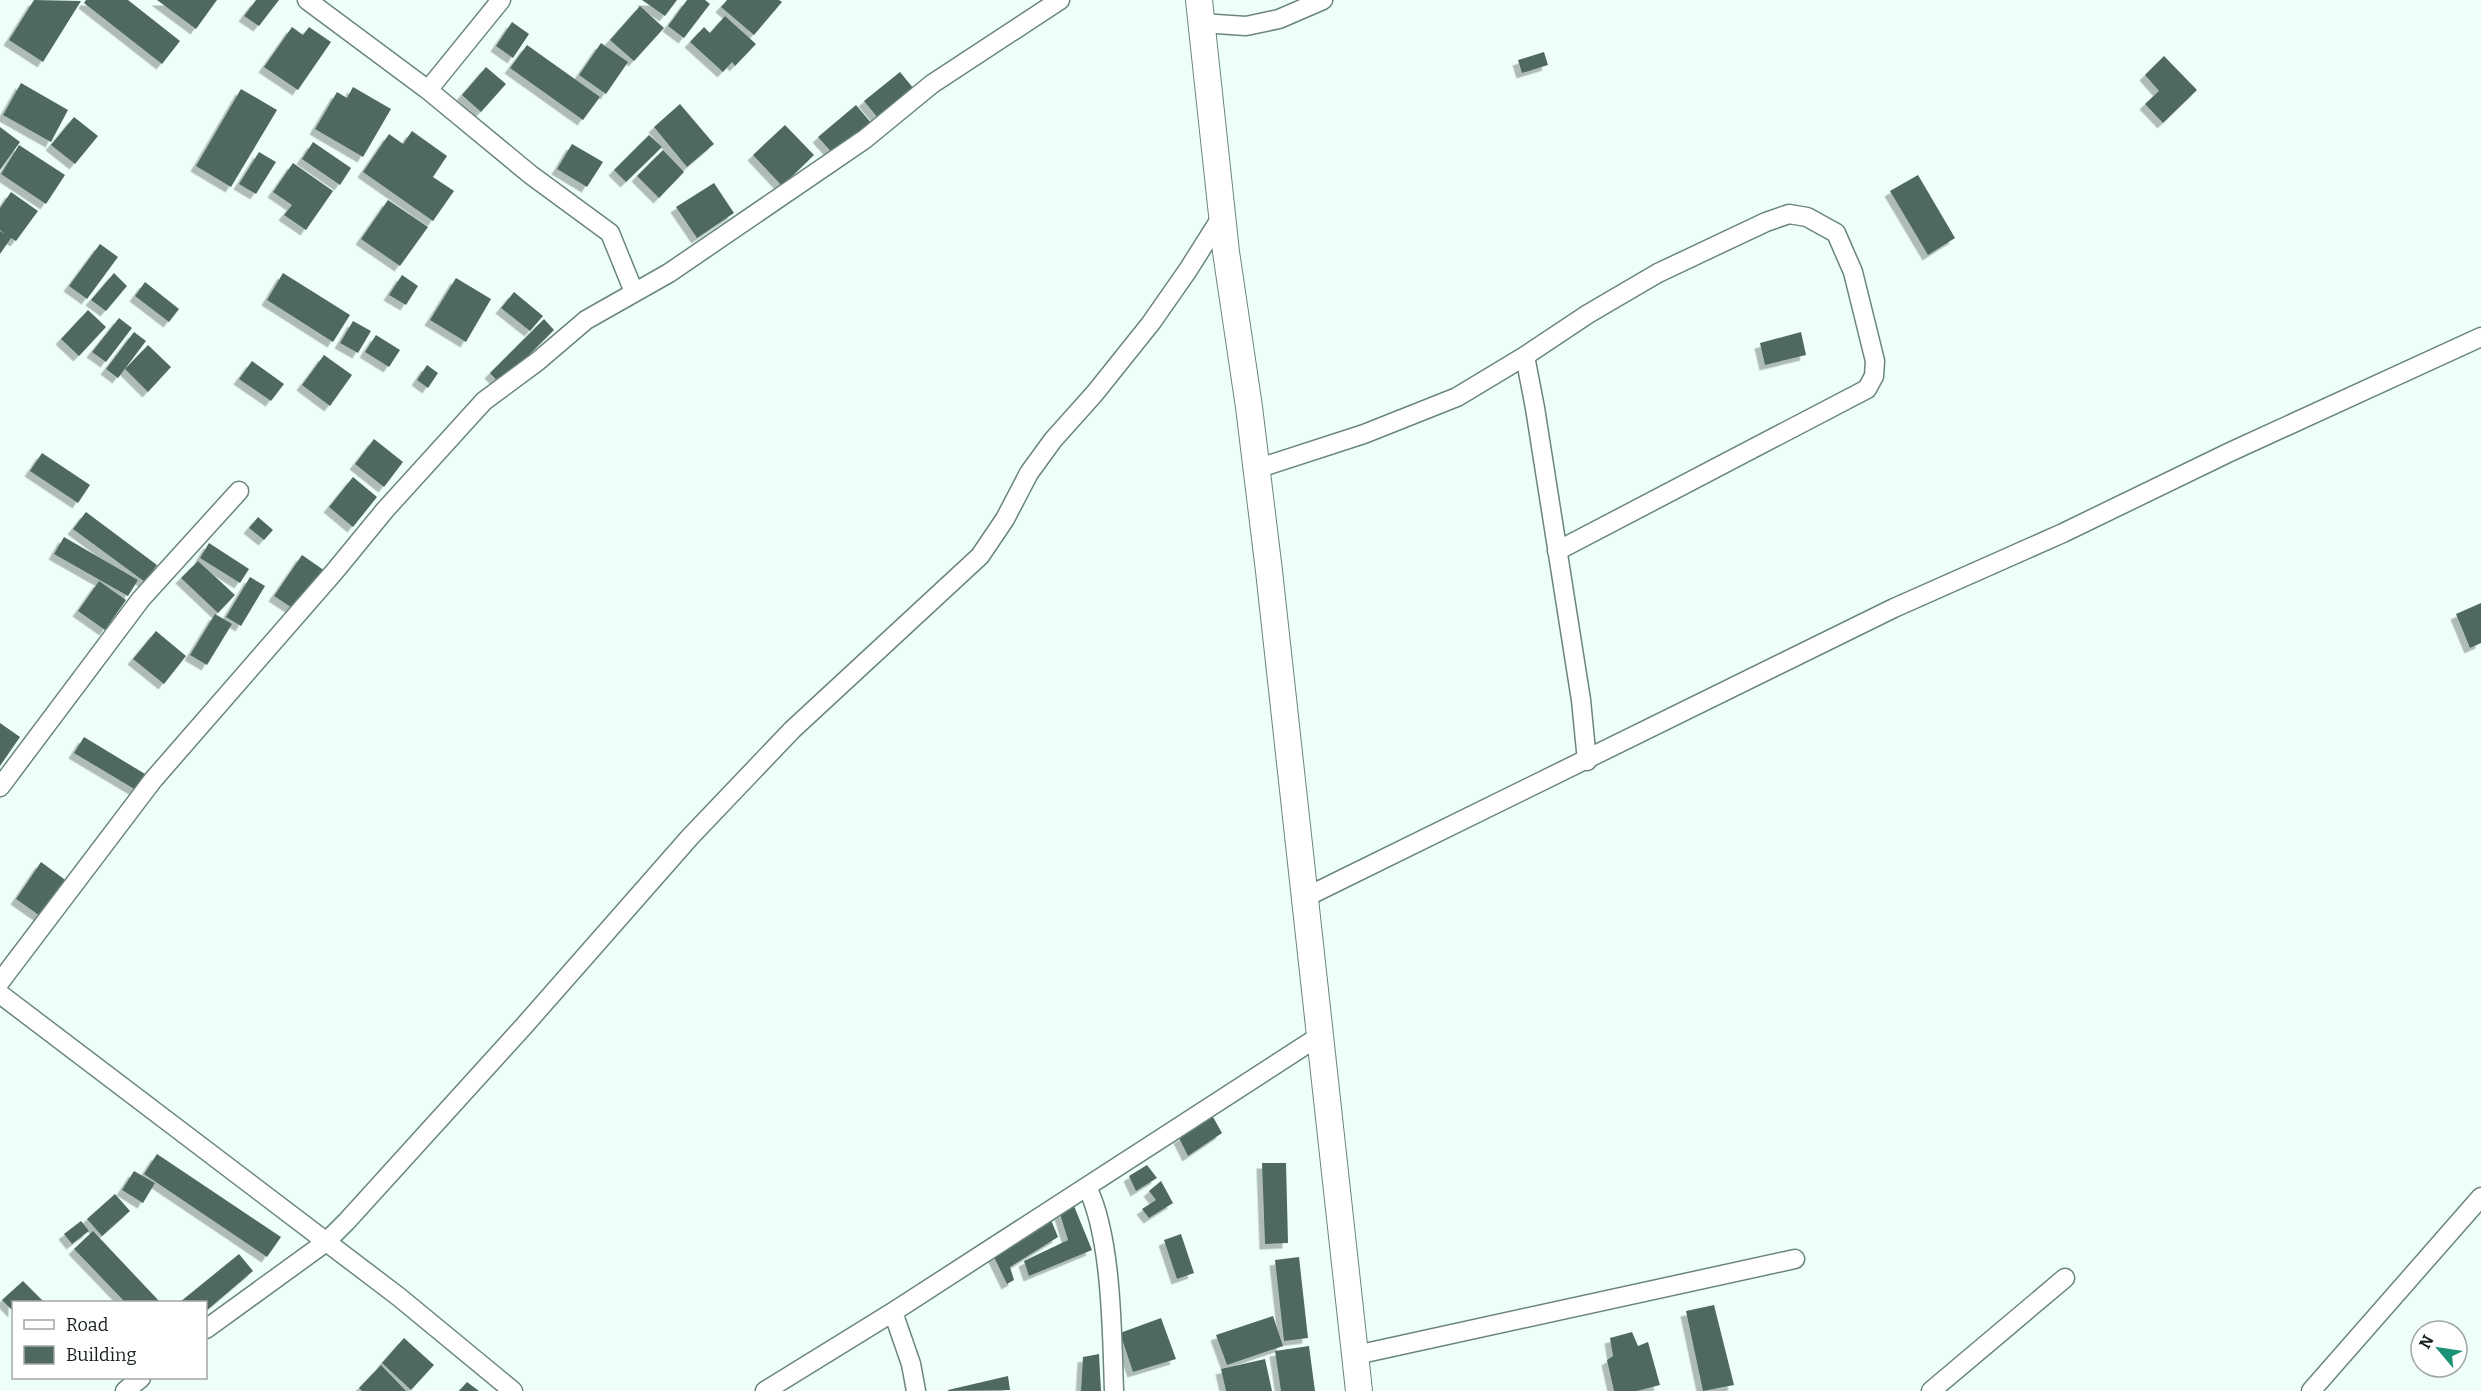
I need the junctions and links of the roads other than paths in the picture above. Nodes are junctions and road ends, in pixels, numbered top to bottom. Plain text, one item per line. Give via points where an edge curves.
1 (307, 0) edge
2 (501, 0) edge
3 (1060, 0) edge
4 (1323, 0) edge
5 (1200, 12) edge
6 (428, 90) junction
7 (1222, 216) junction
8 (634, 292) junction
9 (2481, 337) edge
10 (1525, 356) junction
11 (1256, 469) junction
12 (239, 491) dead end
13 (1557, 550) junction
14 (1587, 761) junction
15 (0, 787) edge
16 (1304, 898) junction
17 (0, 982) edge
18 (0, 994) edge
19 (1321, 1035) junction
20 (1087, 1187) junction
21 (2481, 1197) edge
22 (326, 1242) junction
23 (1795, 1259) dead end
24 (2065, 1278) dead end
25 (893, 1312) junction
26 (207, 1328) edge
27 (1356, 1355) junction
28 (139, 1379) edge
29 (125, 1391) edge
30 (513, 1391) edge
31 (765, 1391) edge
32 (915, 1391) edge
33 (1114, 1391) edge
34 (1359, 1391) edge
35 (1931, 1391) edge
36 (2311, 1391) edge

1 - 6 street
2 - 6 street
3 - 8 street via 932,84 865,139 669,273
4 - 5 street via 1279,19 1246,26
5 - 7 street
6 - 8 street via 531,175 610,233
7 - 11 street
7 - 22 street via 1151,323 1035,465 980,556 792,730 690,837
8 - 17 street via 586,320 472,414 153,780
9 - 14 street via 1894,608
10 - 11 street via 1457,397 1364,434
10 - 13 street
10 - 13 street via 1658,273 1789,214 1807,217 1836,233 1853,273 1875,361 1874,376 1867,389
11 - 16 street
12 - 15 street via 141,599
13 - 14 street
14 - 16 street
16 - 19 street
18 - 22 street
19 - 20 street
19 - 27 street
20 - 25 street
20 - 33 street via 1103,1239
21 - 36 street
22 - 26 street
22 - 30 street
23 - 27 street
24 - 35 street
25 - 31 street
25 - 32 street via 911,1364
27 - 34 street
28 - 29 street

